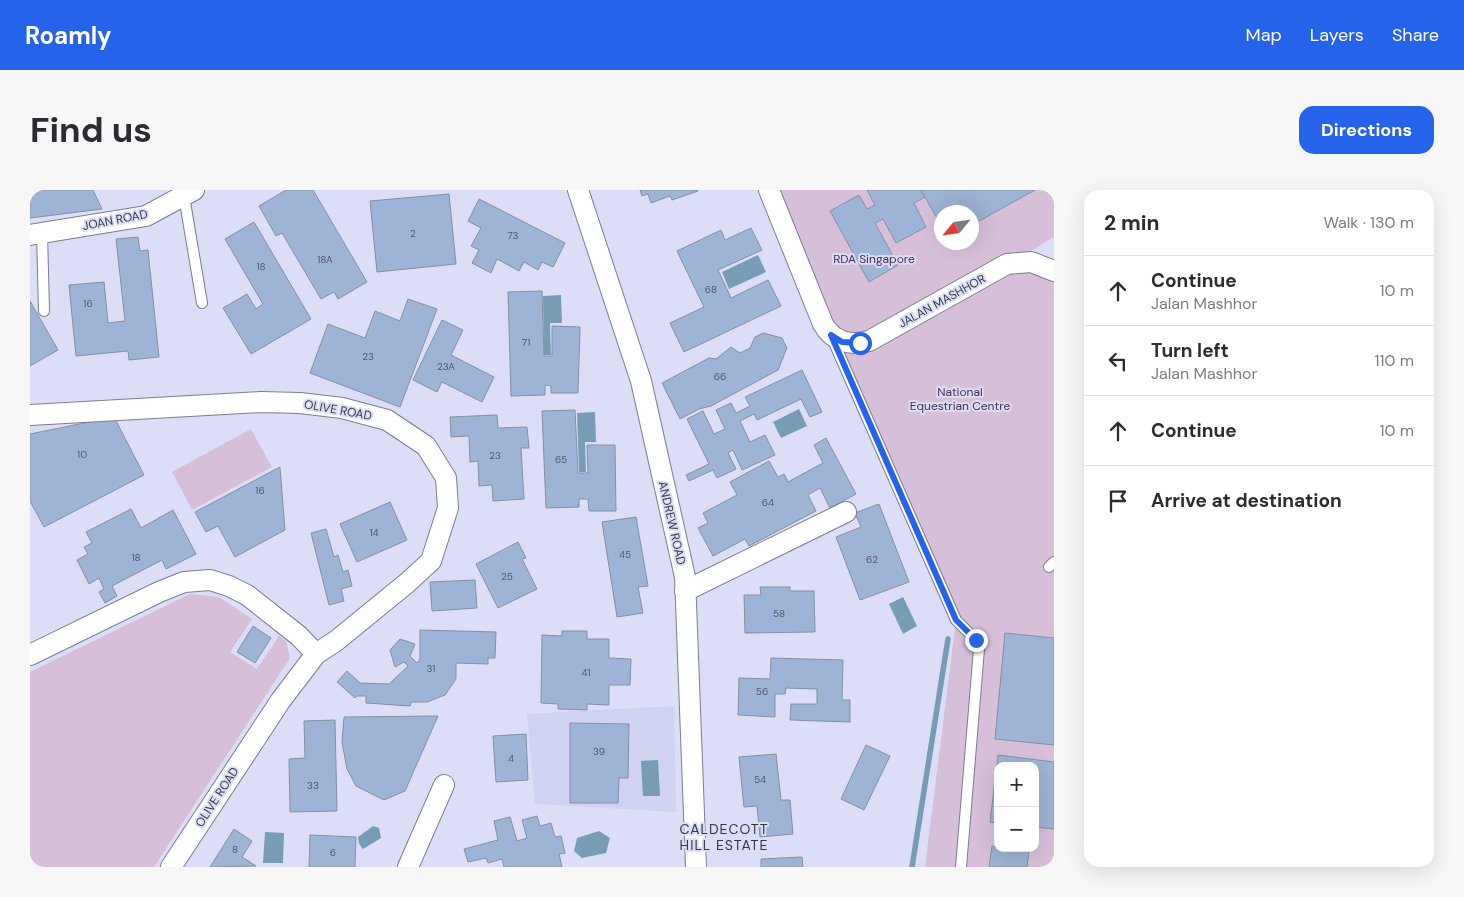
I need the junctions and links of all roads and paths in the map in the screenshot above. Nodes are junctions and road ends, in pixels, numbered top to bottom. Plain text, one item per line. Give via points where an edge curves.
1 (578, 190) edge
2 (769, 190) edge
3 (189, 193) edge
4 (36, 234) edge
5 (1054, 271) edge
6 (202, 303) dead end
7 (44, 311) dead end
8 (831, 335) junction
9 (30, 416) edge
10 (846, 512) dead end
11 (685, 591) junction
12 (316, 654) junction
13 (30, 655) edge
14 (444, 785) dead end
15 (171, 867) edge
16 (408, 867) edge
17 (696, 867) edge
18 (961, 867) edge

1 - 11 street, ANDREW ROAD via 641,381
2 - 8 street via 823,324
3 - 4 street, JOAN ROAD via 146,216
3 - 6 lane
4 - 7 lane
5 - 8 street, JALAN MASHHOR via 1031,262 1007,264 869,341 842,342
8 - 18 lane via 956,620 976,640 979,658
9 - 12 street, OLIVE ROAD via 261,402 300,403 342,408 387,420 426,446 446,478 448,508 431,561 408,583
10 - 11 street
11 - 17 street, ANDREW ROAD
12 - 13 street via 299,636 247,595 210,580 184,582 159,592
12 - 15 street, OLIVE ROAD via 281,700
14 - 16 street

